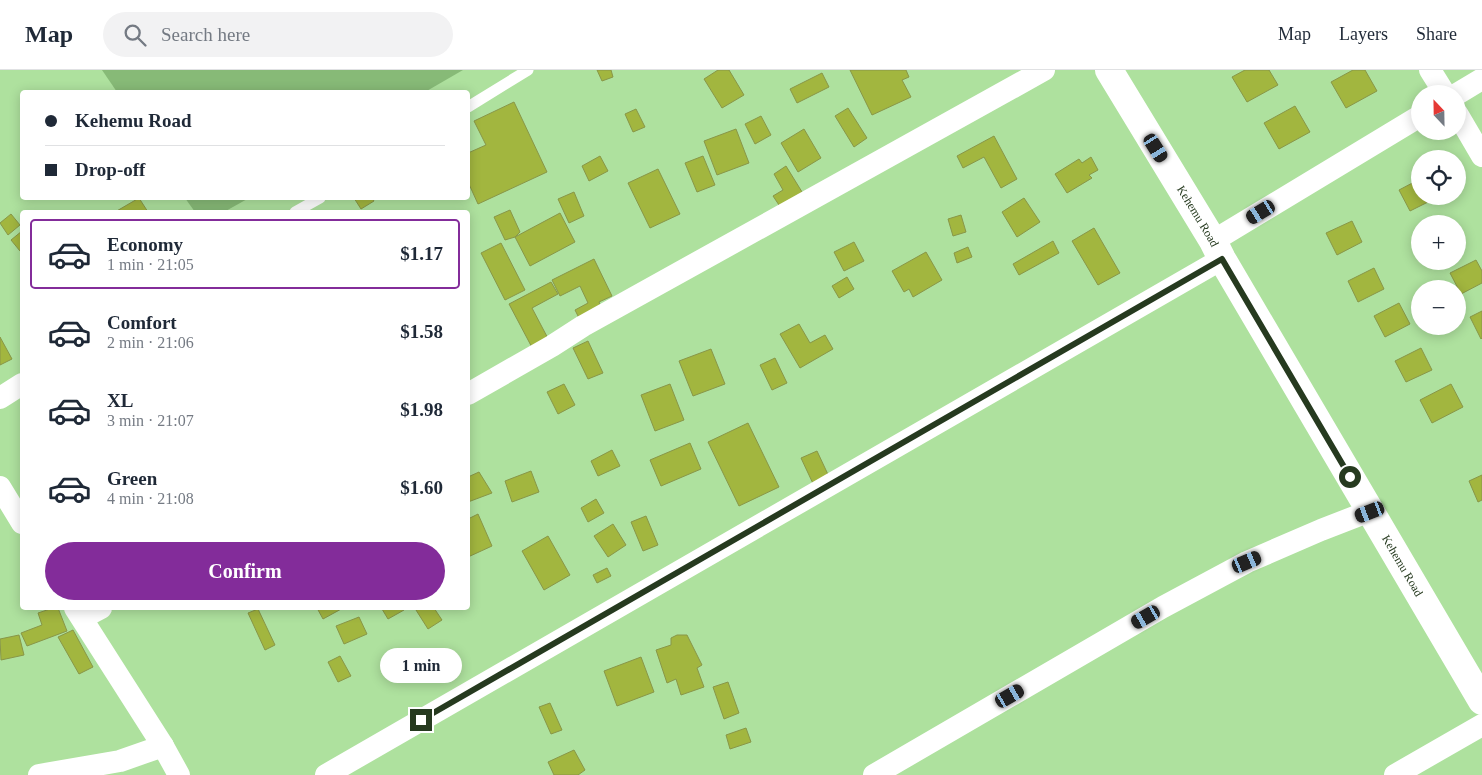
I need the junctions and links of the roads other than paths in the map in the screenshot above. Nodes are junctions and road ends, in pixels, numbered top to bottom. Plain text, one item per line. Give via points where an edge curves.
1 (528, 70) edge
2 (1044, 70) edge
3 (1109, 70) edge
4 (1430, 70) edge
5 (1482, 78) edge
6 (1439, 85) edge
7 (1466, 88) edge
8 (470, 106) edge
9 (1411, 122) edge
10 (1466, 129) edge
11 (1482, 156) edge
12 (316, 200) edge
13 (299, 210) edge
14 (1217, 250) junction
15 (20, 385) edge
16 (470, 393) edge
17 (0, 398) edge
18 (0, 487) edge
19 (1370, 512) junction
20 (20, 520) edge
21 (86, 611) edge
22 (1482, 701) edge
23 (1482, 725) edge
24 (163, 746) junction
25 (39, 775) edge
26 (179, 775) edge
27 (326, 775) edge
28 (874, 775) edge
29 (1395, 775) edge

1 - 8 lane
2 - 16 street via 583,326
3 - 14 street, Kehemu Road
4 - 6 street
5 - 7 street
9 - 14 street
10 - 11 street
12 - 13 lane
14 - 19 street, Kehemu Road
14 - 27 street
15 - 17 street
18 - 20 street
19 - 22 street, Kehemu Road
19 - 28 street via 1239,566 1162,607
21 - 24 street
23 - 29 street
24 - 25 street via 120,761
24 - 26 street

